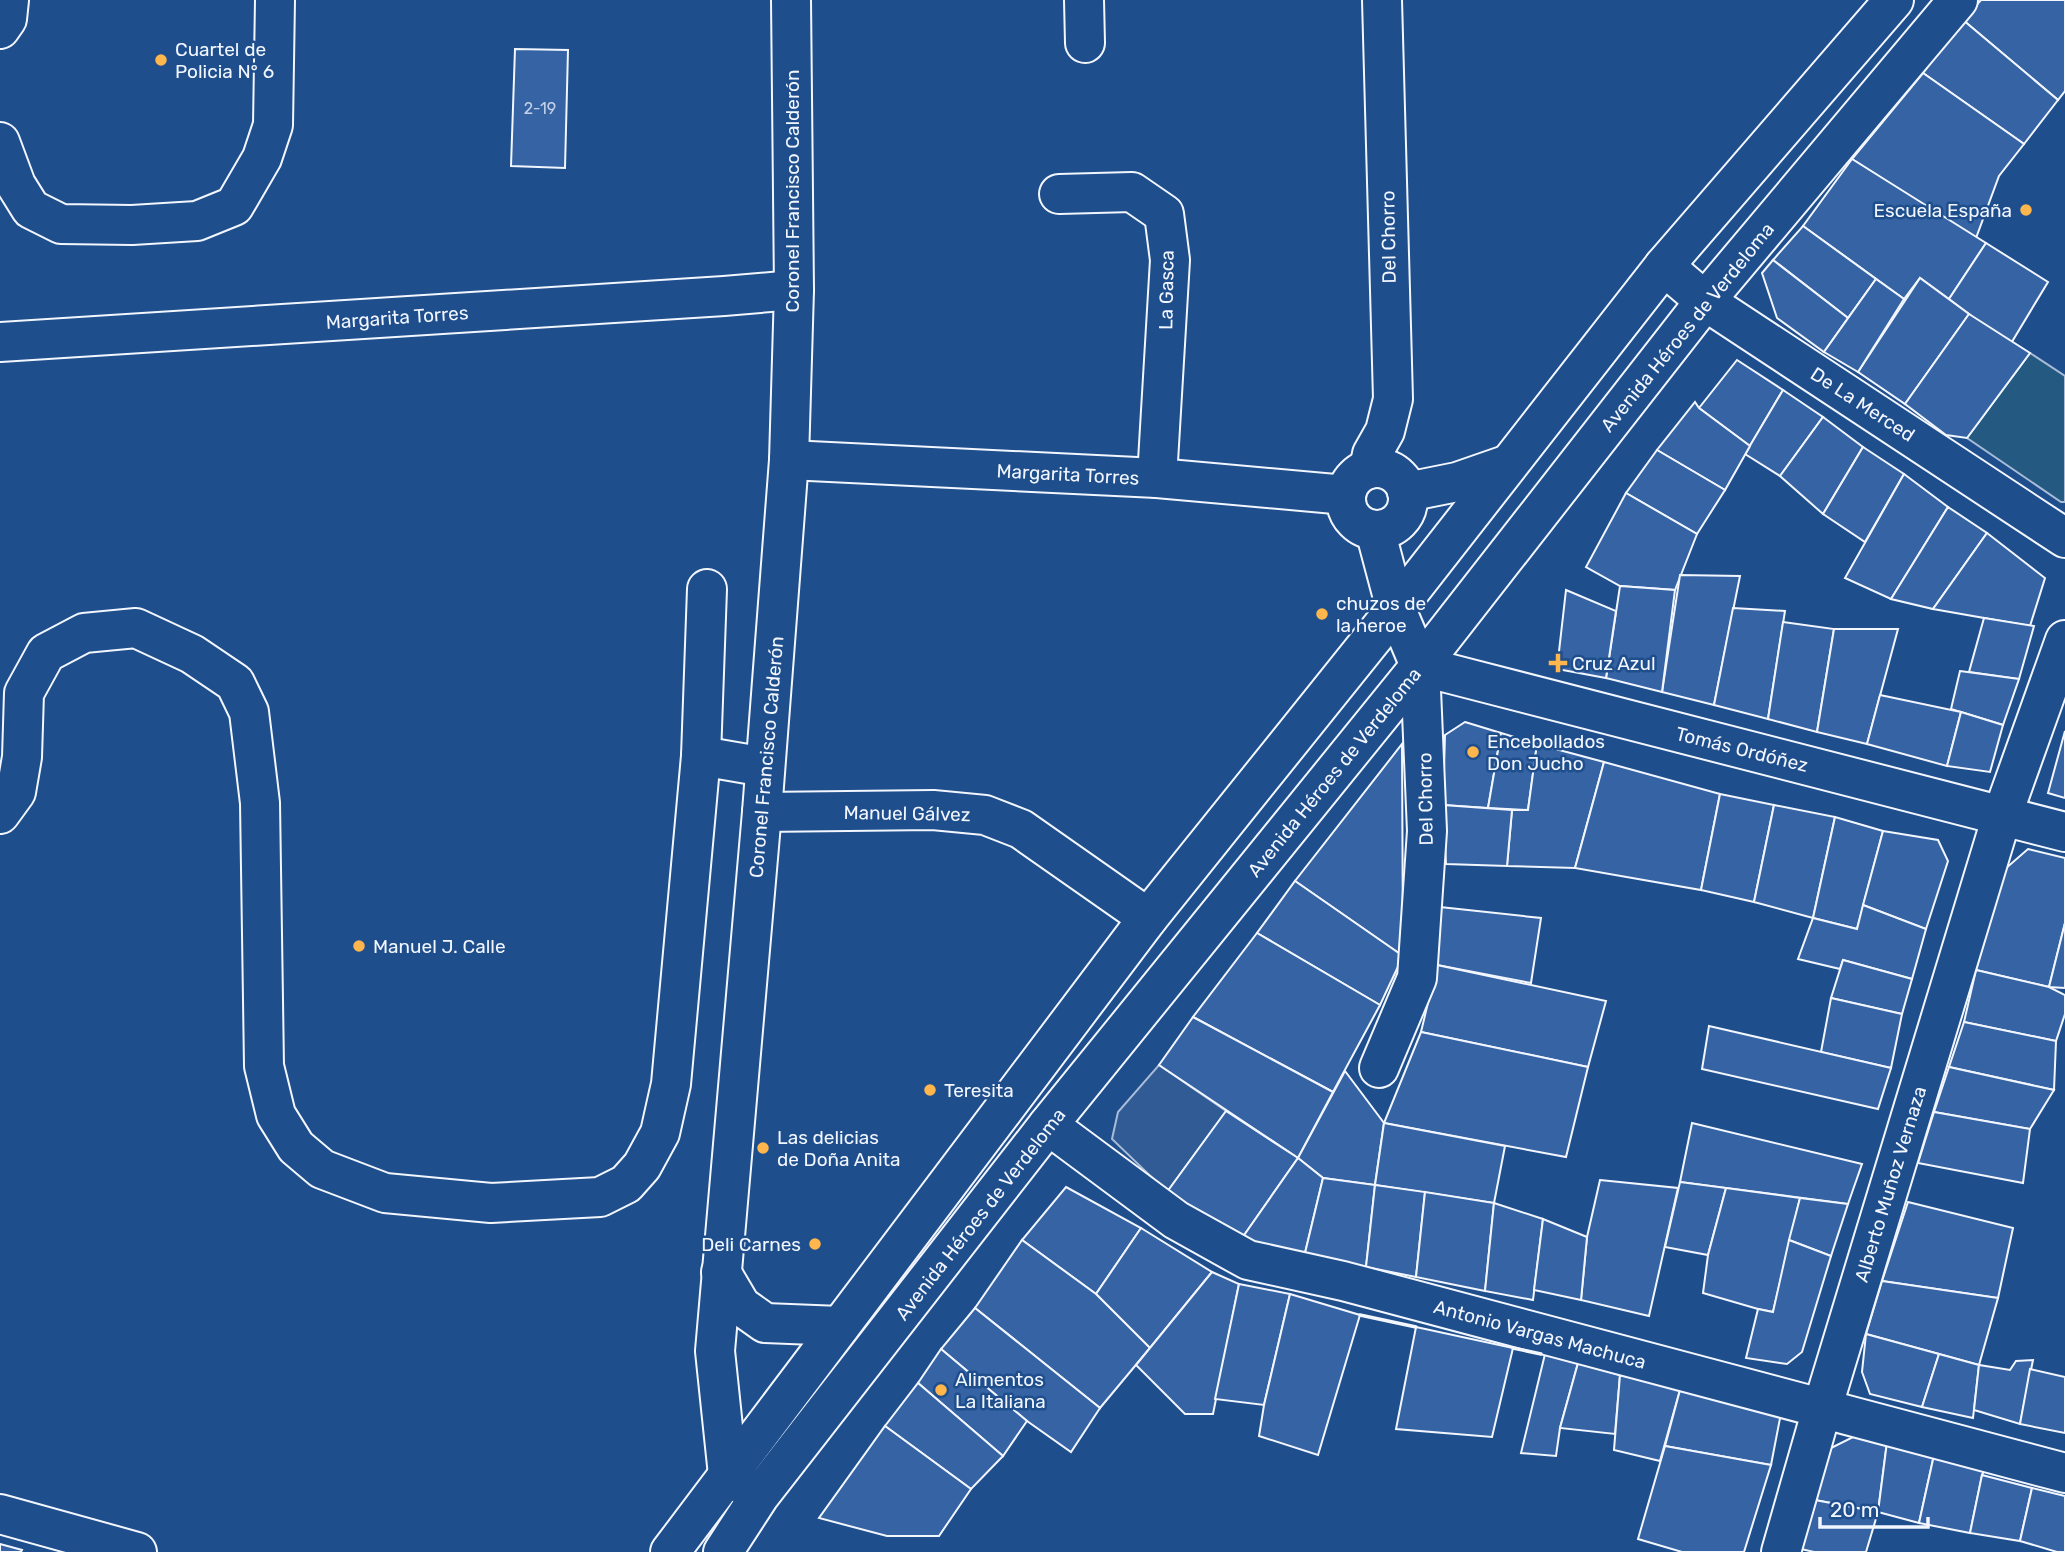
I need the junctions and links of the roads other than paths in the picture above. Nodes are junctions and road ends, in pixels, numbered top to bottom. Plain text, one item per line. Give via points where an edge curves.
1 (9, 0) edge
2 (275, 0) edge
3 (791, 0) edge
4 (1084, 0) edge
5 (1382, 0) edge
6 (1894, 0) edge
7 (1958, 0) edge
8 (0, 29) edge
9 (1085, 43) dead end
10 (0, 142) edge
11 (1059, 194) dead end
12 (1664, 266) junction
13 (794, 290) junction
14 (1705, 301) junction
15 (0, 342) edge
16 (789, 460) junction
17 (1506, 466) junction
18 (1157, 478) junction
19 (1358, 482) junction
20 (1407, 492) junction
21 (1375, 530) junction
22 (2065, 538) edge
23 (706, 589) dead end
24 (1395, 608) junction
25 (2065, 640) edge
26 (1420, 666) junction
27 (701, 756) junction
28 (765, 767) junction
29 (762, 812) junction
30 (0, 814) edge
31 (2002, 816) junction
32 (2065, 832) edge
33 (1148, 918) junction
34 (1379, 1068) dead end
35 (1048, 1125) junction
36 (722, 1272) junction
37 (840, 1326) junction
38 (1822, 1409) junction
39 (2065, 1473) edge
40 (728, 1475) junction
41 (760, 1494) junction
42 (0, 1514) edge
43 (137, 1552) edge
44 (670, 1552) edge
45 (723, 1552) edge
46 (1781, 1552) edge

1 - 8 street via 7,19
2 - 10 street via 273,125 262,159 234,206 197,221 61,224 31,209 16,185
3 - 13 street, Coronel Francisco Calderón
4 - 9 street
5 - 19 street, Del Chorro via 1393,399 1385,431
6 - 12 street
7 - 14 street, Avenida Héroes de Verdeloma
11 - 18 street, La Gasca via 1132,192 1164,214 1170,260
12 - 14 street, De La Merced
12 - 17 street
13 - 15 street, Margarita Torres
13 - 16 street, Coronel Francisco Calderón
14 - 22 street, De La Merced
14 - 26 street, Avenida Héroes de Verdeloma
16 - 18 street, Margarita Torres
16 - 28 street, Coronel Francisco Calderón
17 - 20 street
17 - 24 street
18 - 19 street, Margarita Torres
19 - 20 street via 1379,468 1389,470 1404,482
19 - 21 street via 1347,506 1351,516
20 - 21 street via 1400,519
21 - 24 street, Del Chorro
23 - 27 street
24 - 26 street, Del Chorro
24 - 33 street
25 - 31 street
26 - 31 street, Tomás Ordóñez
26 - 34 street, Del Chorro via 1427,831 1418,978
26 - 35 street, Avenida Héroes de Verdeloma
27 - 28 street
27 - 30 street via 671,1084 660,1133 626,1184 600,1197 491,1203 386,1193 323,1169 296,1147 276,1115 264,1066 260,803 248,712 235,683 192,654 136,628 84,633 46,653 24,693 16,792
28 - 29 street, Coronel Francisco Calderón
29 - 33 street, Manuel Gálvez via 933,810 985,815 1021,829
29 - 36 street, Coronel Francisco Calderón
31 - 32 street, Tomás Ordóñez
31 - 38 street, Alberto Muñoz Vernaza
33 - 37 street
35 - 38 street, Antonio Vargas Machuca via 1176,1220 1248,1260 1343,1281
35 - 41 street, Avenida Héroes de Verdeloma
36 - 37 street via 741,1306 765,1323
36 - 40 street, Coronel Francisco Calderón via 715,1351
37 - 40 street
38 - 39 street, Antonio Vargas Machuca
38 - 46 street, Alberto Muñoz Vernaza
40 - 41 street
40 - 44 street
41 - 45 street, Avenida Héroes de Verdeloma
42 - 43 street

